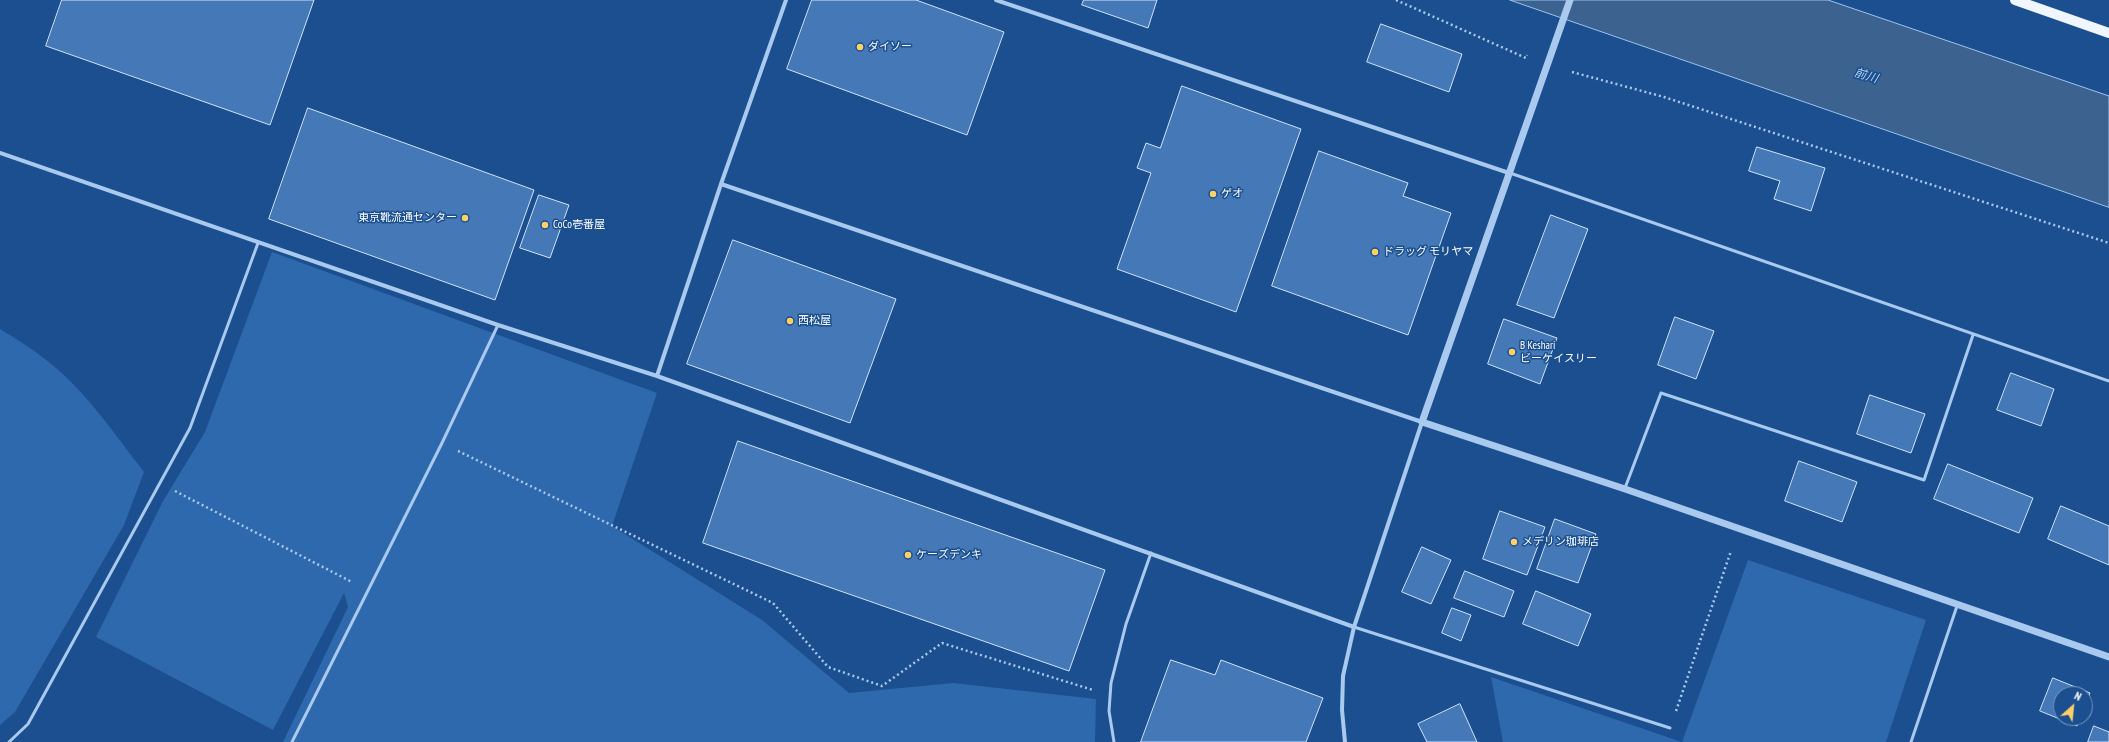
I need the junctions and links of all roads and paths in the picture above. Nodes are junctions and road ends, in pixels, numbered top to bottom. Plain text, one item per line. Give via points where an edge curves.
1 (786, 0) edge
2 (996, 0) edge
3 (1396, 0) edge
4 (1570, 0) edge
5 (2015, 0) edge
6 (2027, 2) edge
7 (2109, 33) edge
8 (1526, 58) dead end
9 (1572, 72) dead end
10 (0, 153) edge
11 (1510, 173) junction
12 (720, 184) junction
13 (258, 243) junction
14 (2109, 243) edge
15 (498, 324) junction
16 (1973, 335) junction
17 (657, 376) junction
18 (2109, 382) edge
19 (1422, 422) junction
20 (442, 443) junction
21 (160, 483) junction
22 (1625, 489) junction
23 (1731, 551) dead end
24 (1151, 553) junction
25 (367, 589) junction
26 (1957, 604) junction
27 (1354, 627) junction
28 (2109, 657) edge
29 (1110, 696) junction
30 (1670, 728) joint
31 (9, 742) edge
32 (292, 742) edge
33 (1114, 742) edge
34 (1344, 742) edge
35 (1911, 742) edge

1 - 12 street
2 - 11 street
3 - 8 path
4 - 11 street
5 - 6 main road
6 - 7 main road
9 - 14 path via 1664,97
10 - 13 street
11 - 16 lane
11 - 19 street
12 - 17 street
12 - 19 street
13 - 15 street
13 - 21 lane via 190,428
15 - 17 street
15 - 20 lane
16 - 18 lane
16 - 22 lane via 1924,480 1661,393
17 - 24 street
19 - 22 street
19 - 27 street
20 - 25 lane
20 - 29 path via 773,603 828,667 882,686 942,643
21 - 25 path
21 - 31 lane via 28,724
22 - 26 street
23 - 30 path
24 - 27 street
24 - 29 lane via 1126,624
25 - 32 lane
26 - 28 street
26 - 35 lane
27 - 30 lane
27 - 34 street via 1343,676
29 - 33 lane via 1109,711

